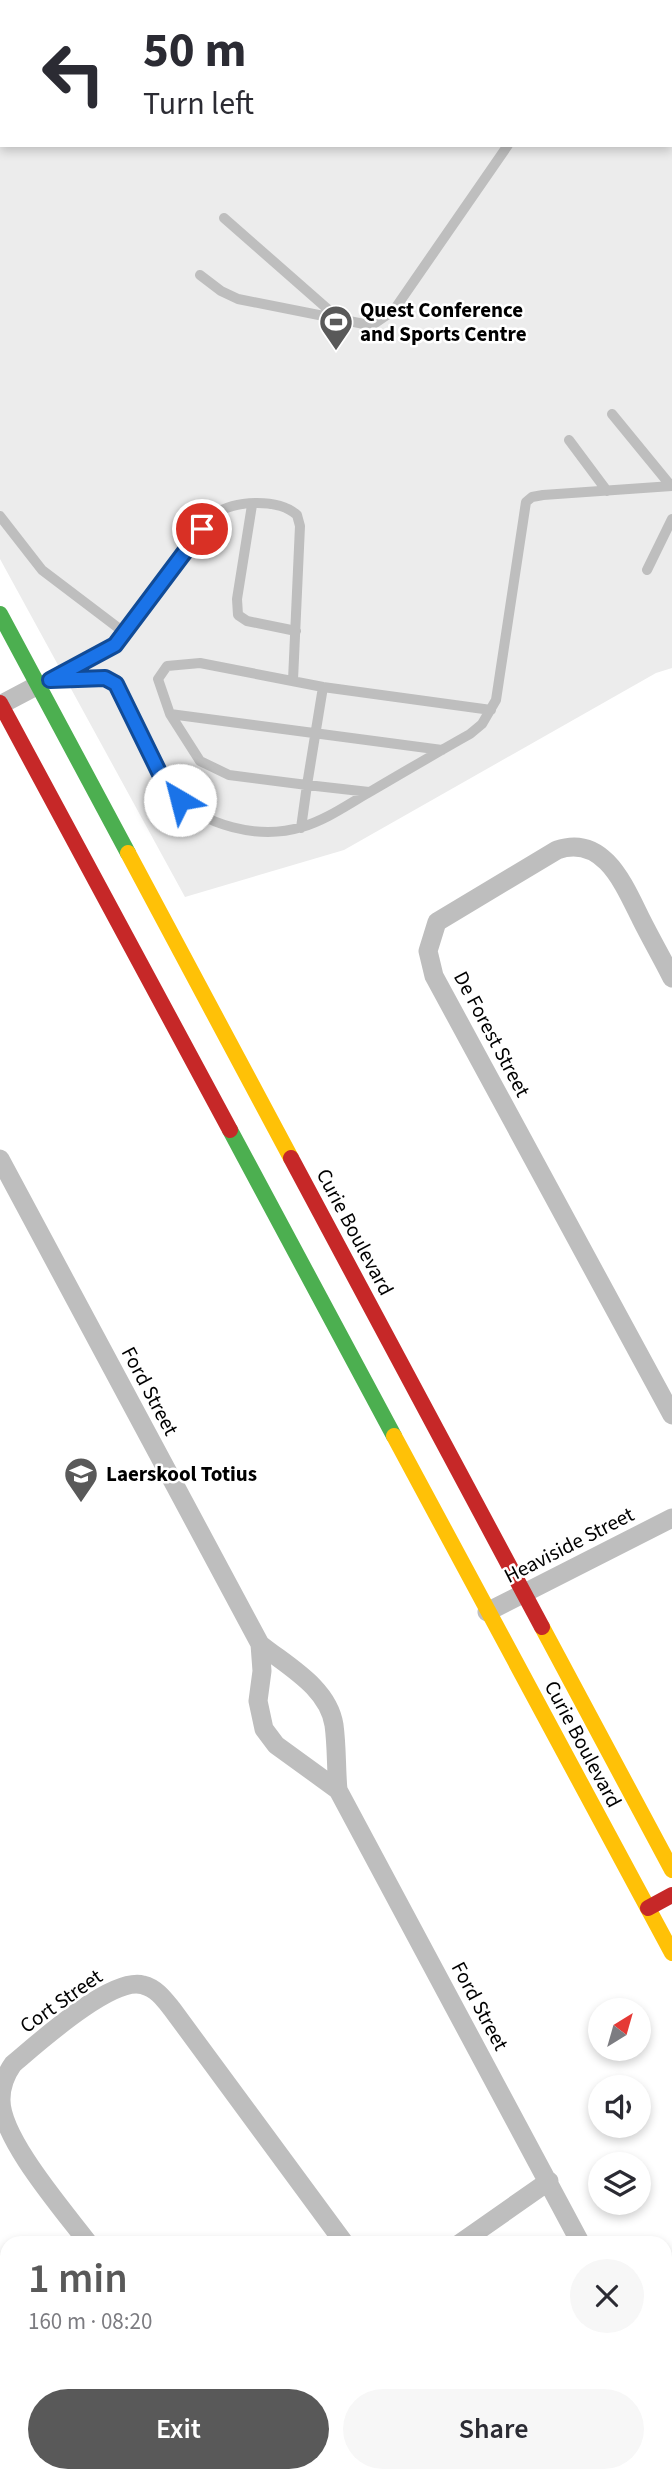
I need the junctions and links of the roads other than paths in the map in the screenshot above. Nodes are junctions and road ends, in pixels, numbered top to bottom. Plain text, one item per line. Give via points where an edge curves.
1 (507, 147) edge
2 (224, 218) dead end
3 (200, 275) dead end
4 (339, 320) junction
5 (612, 414) dead end
6 (569, 440) dead end
7 (672, 486) edge
8 (607, 491) junction
9 (252, 505) junction
10 (0, 516) edge
11 (672, 519) edge
12 (647, 570) dead end
13 (0, 614) edge
14 (296, 631) junction
15 (125, 633) junction
16 (293, 680) junction
17 (44, 683) junction
18 (323, 687) junction
19 (0, 704) edge
20 (491, 710) junction
21 (170, 714) junction
22 (316, 731) junction
23 (442, 750) junction
24 (307, 785) junction
25 (370, 792) junction
26 (301, 828) junction
27 (134, 910) junction
28 (672, 978) edge
29 (0, 1159) edge
30 (373, 1311) junction
31 (338, 1334) junction
32 (672, 1416) edge
33 (672, 1518) edge
34 (522, 1594) junction
35 (487, 1612) junction
36 (260, 1644) junction
37 (338, 1790) junction
38 (672, 1870) edge
39 (672, 1895) edge
40 (648, 1908) junction
41 (672, 1953) edge
42 (549, 2181) junction
43 (83, 2236) edge
44 (339, 2236) edge
45 (470, 2236) edge
46 (577, 2236) edge

1 - 4 lane via 394,310 375,323
2 - 4 lane
3 - 4 lane via 238,299
5 - 7 lane
6 - 8 lane
7 - 8 lane
8 - 20 lane via 543,495 526,502
9 - 14 lane via 286,508 297,515
9 - 14 lane via 238,615
9 - 15 lane via 230,506 215,515
10 - 15 lane via 42,570
11 - 12 lane
13 - 17 street, Curie Boulevard
14 - 16 lane
15 - 17 lane via 109,650
16 - 18 lane
16 - 21 lane via 200,663 175,663 158,679
17 - 19 street
17 - 26 lane via 105,678 116,684 166,783 201,815 216,823 250,829
17 - 27 street, Curie Boulevard
18 - 20 lane
18 - 22 lane
19 - 27 street, Curie Boulevard
20 - 23 lane via 470,734
21 - 22 lane
21 - 24 lane via 192,753 210,767 229,775
22 - 23 lane
22 - 24 lane
23 - 25 lane
24 - 25 lane
24 - 26 lane
25 - 26 lane
27 - 30 street, Curie Boulevard
27 - 31 street, Curie Boulevard
28 - 32 street, De Forest Street via 618,873 601,856 577,847 557,850 437,922 428,951 434,976
29 - 36 street, Ford Street
30 - 31 street
30 - 34 street, Curie Boulevard
31 - 35 street, Curie Boulevard
33 - 34 street, Heaviside Street
34 - 35 street, Heaviside Street
34 - 38 street, Curie Boulevard
35 - 40 street, Curie Boulevard
36 - 37 street, Ford Street via 327,1703 334,1725
36 - 37 street, Ford Street via 258,1701 264,1729 282,1749
37 - 42 street, Ford Street
39 - 40 street
40 - 41 street, Curie Boulevard
42 - 45 street
42 - 46 street, Ford Street
43 - 44 street, Cort Street via 22,2154 1,2100 6,2074 96,2000 117,1987 142,1984 172,2009

